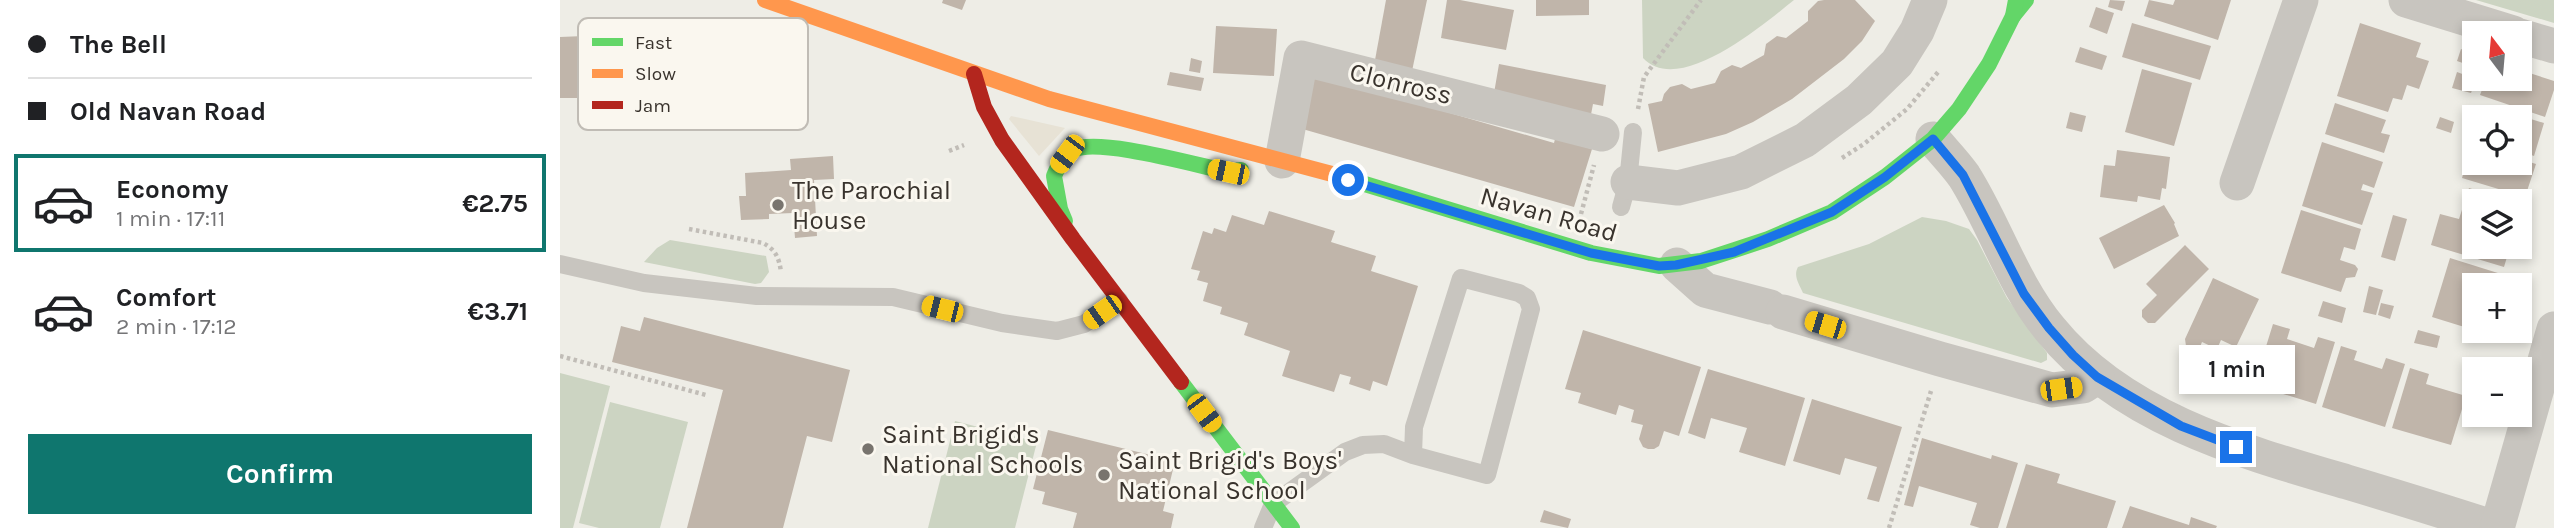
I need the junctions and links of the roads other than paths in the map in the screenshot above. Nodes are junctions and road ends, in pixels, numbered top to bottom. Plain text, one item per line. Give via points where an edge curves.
1 (765, 0) edge
2 (2026, 0) edge
3 (2301, 0) edge
4 (2406, 0) edge
5 (1927, 1) edge
6 (2015, 8) edge
7 (2474, 21) edge
8 (2532, 40) edge
9 (2554, 46) edge
10 (974, 74) junction
11 (1618, 133) joint
12 (1933, 139) junction
13 (1282, 161) junction
14 (2237, 183) dead end
15 (1624, 195) joint
16 (1073, 239) junction
17 (560, 264) edge
18 (1676, 265) junction
19 (1119, 300) junction
20 (2554, 329) edge
21 (2097, 377) junction
22 (1413, 455) junction
23 (1273, 503) junction
24 (1263, 528) edge
25 (1292, 528) edge
26 (2496, 528) edge

1 - 10 main road, Navan Road
2 - 6 main road, Navan Road
3 - 14 street
4 - 7 street
5 - 15 street via 1917,31 1897,63 1859,100 1805,140 1741,172 1678,188
6 - 12 main road, Navan Road via 1989,64
8 - 9 street
10 - 13 main road, Navan Road via 1049,99
10 - 16 main road via 984,107 1002,140
11 - 13 street, Clonross via 1301,58
11 - 15 lane
12 - 18 main road, Navan Road via 1832,212 1734,252
12 - 21 street via 1963,175 2024,294 2065,346
13 - 16 main road via 1228,172 1112,148 1076,149 1067,154 1054,176 1060,209
13 - 18 main road, Navan Road via 1591,253
16 - 19 main road
17 - 19 lane via 644,283 786,297 893,297 1057,331 1084,324
18 - 21 street via 1705,290 2052,390 2083,386
19 - 23 main road
20 - 26 street
21 - 26 street via 2181,426 2254,454
22 - 22 lane via 1488,475 1531,309 1527,298 1461,278 1414,427
22 - 23 lane via 1384,444 1363,445 1345,452
23 - 24 lane
23 - 25 main road

